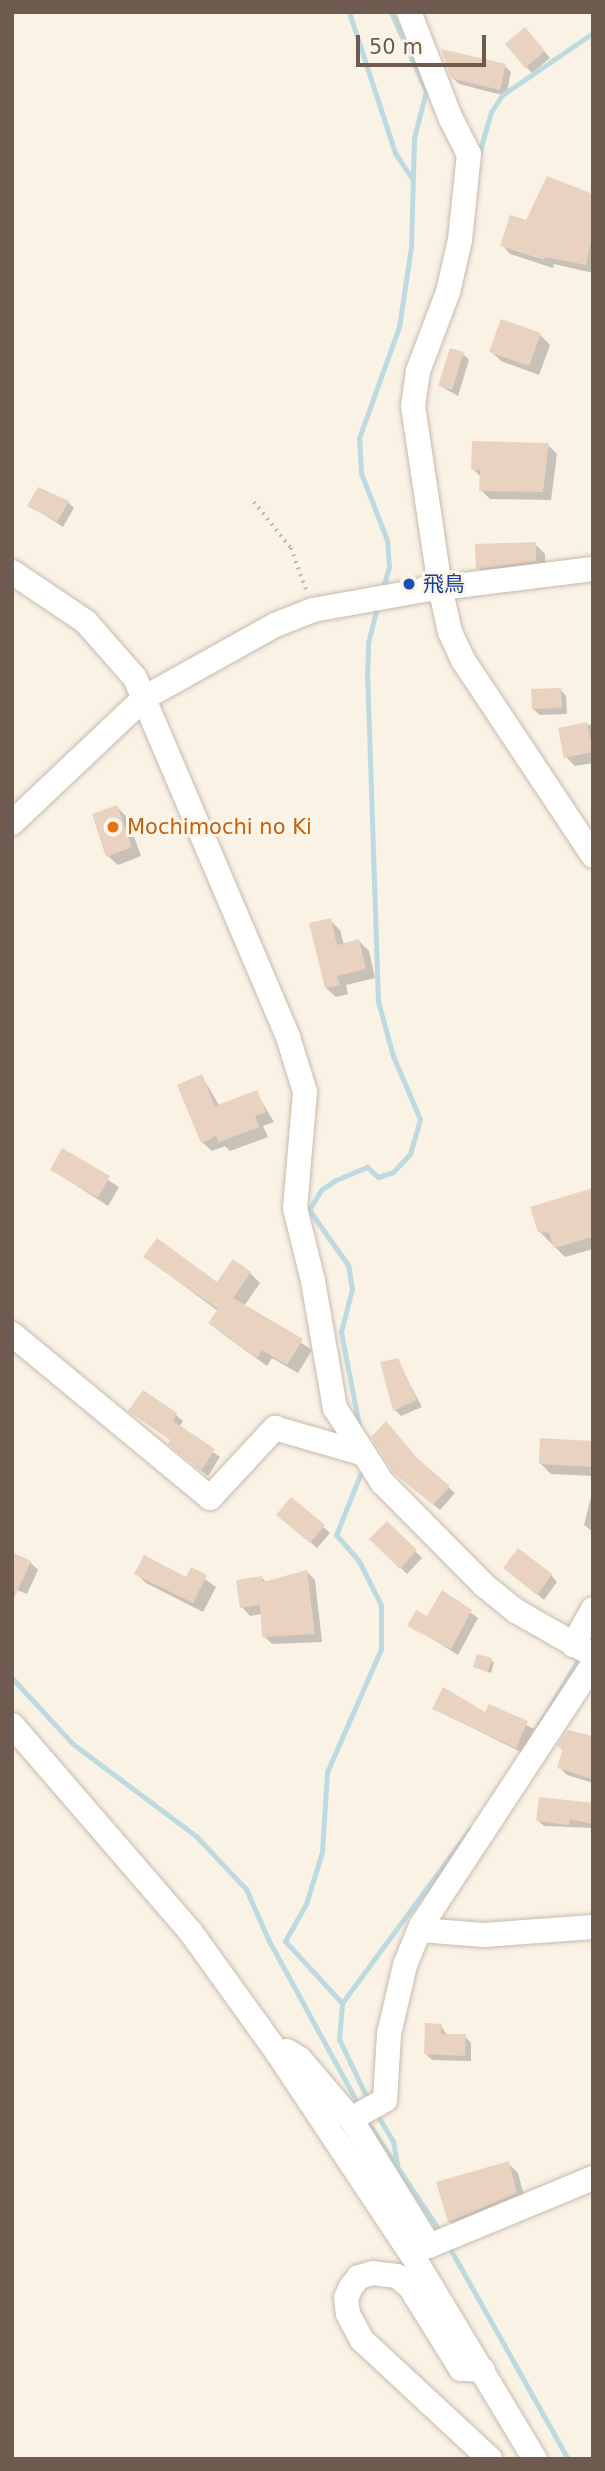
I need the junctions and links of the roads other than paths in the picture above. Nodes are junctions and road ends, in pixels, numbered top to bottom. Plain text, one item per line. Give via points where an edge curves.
1 (409, 12) edge
2 (593, 569) edge
3 (12, 572) edge
4 (448, 586) junction
5 (144, 698) junction
6 (12, 823) edge
7 (593, 856) edge
8 (12, 1334) edge
9 (361, 1453) junction
10 (593, 1609) edge
11 (585, 1653) edge
12 (12, 1725) edge
13 (593, 1927) edge
14 (420, 1930) junction
15 (267, 2038) junction
16 (351, 2119) junction
17 (593, 2178) edge
18 (438, 2241) junction
19 (478, 2363) junction
20 (490, 2459) edge
21 (535, 2459) edge

1 - 4 street via 469,154 460,240 448,292 418,371 413,406
2 - 4 street
3 - 5 street via 86,622 111,646
4 - 5 street via 313,610 275,625
4 - 7 street via 450,632 463,660
5 - 6 street
5 - 9 street via 289,1037 305,1091 295,1208 335,1408
8 - 9 street via 210,1499 275,1428
9 - 11 street via 382,1482 485,1586 516,1611
10 - 11 street
11 - 14 street
12 - 15 street via 190,1931
13 - 14 street via 484,1934
14 - 16 street via 405,1965 388,2047 385,2100
15 - 16 street via 300,2059
15 - 19 street
16 - 18 street
17 - 18 street
18 - 19 street
19 - 20 street via 461,2369 418,2298 397,2276 373,2273 359,2277 351,2287 346,2298 348,2314 362,2340
19 - 21 street

